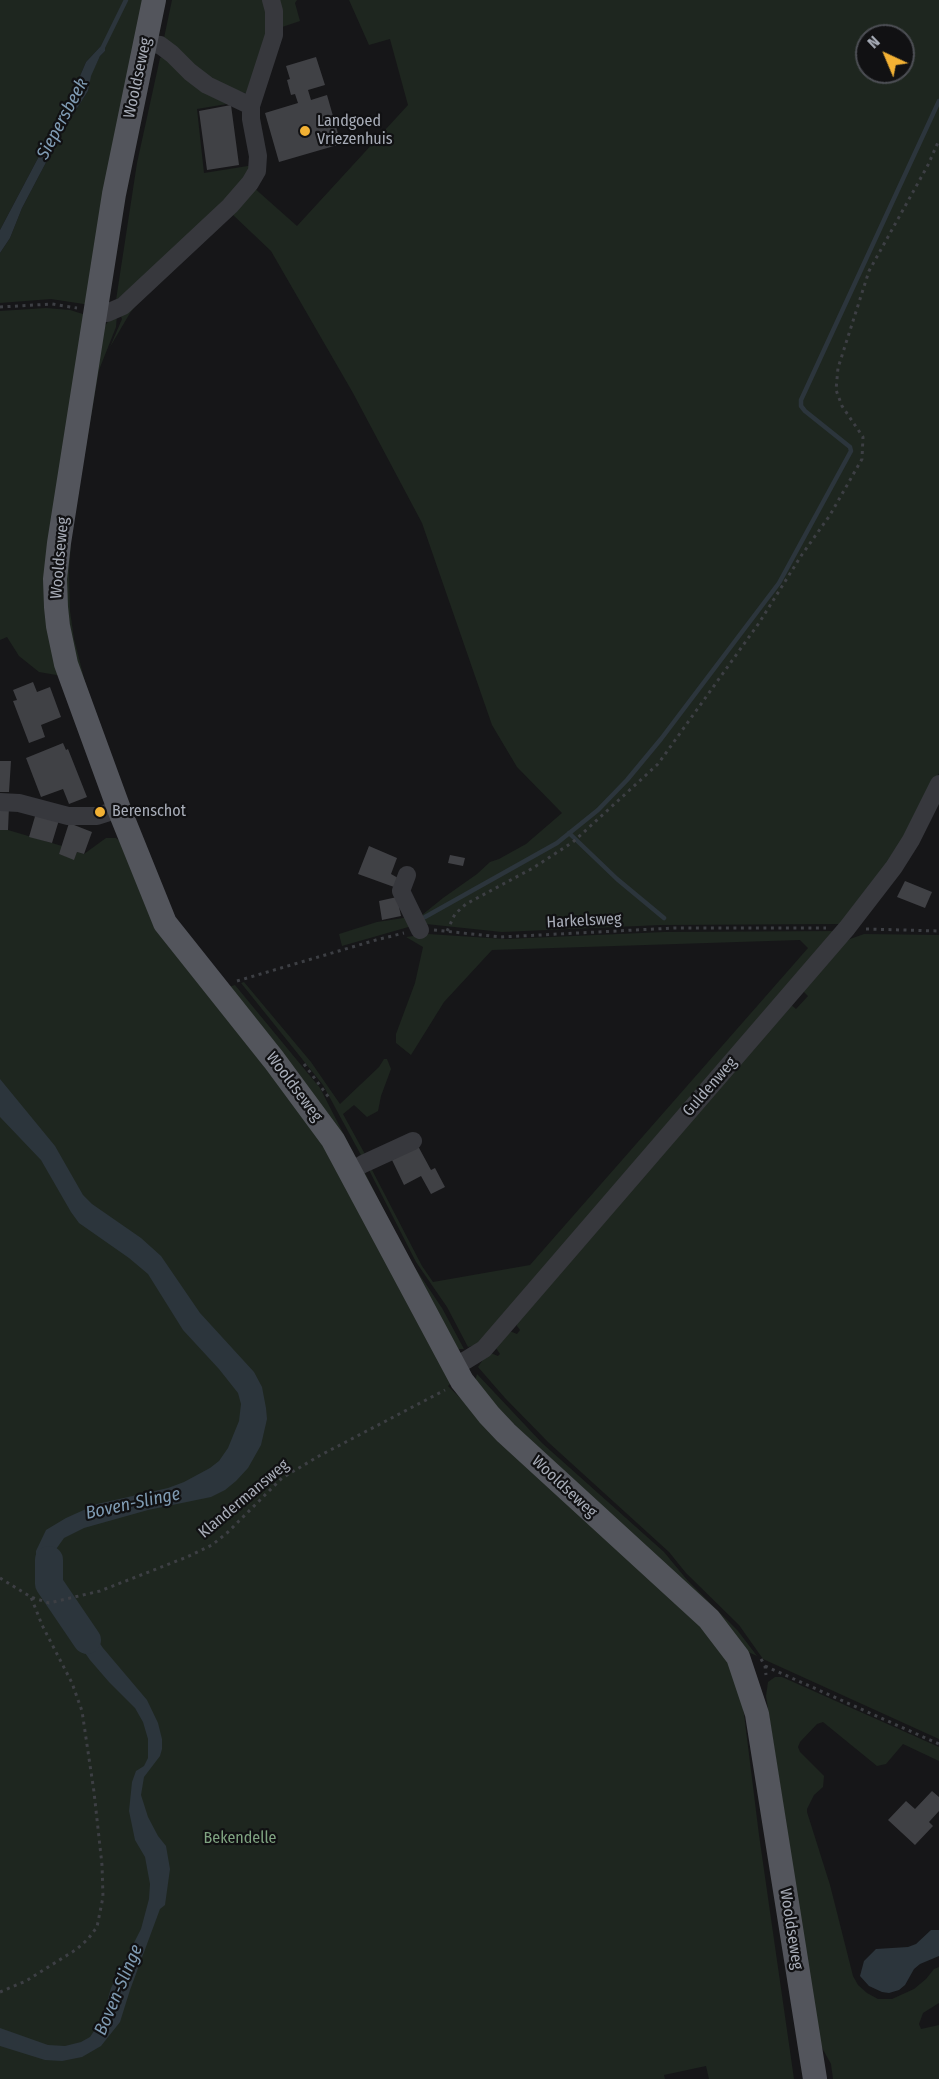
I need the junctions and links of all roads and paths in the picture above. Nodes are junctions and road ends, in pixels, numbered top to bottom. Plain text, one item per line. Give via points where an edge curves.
1 (154, 0) edge
2 (271, 0) edge
3 (145, 43) junction
4 (251, 106) junction
5 (939, 140) edge
6 (0, 307) edge
7 (96, 311) junction
8 (939, 784) edge
9 (0, 802) edge
10 (118, 809) junction
11 (407, 875) dead end
12 (847, 928) junction
13 (420, 930) junction
14 (447, 931) junction
15 (939, 931) edge
16 (237, 981) dead end
17 (413, 1141) dead end
18 (351, 1171) junction
19 (458, 1374) junction
20 (0, 1578) edge
21 (31, 1597) junction
22 (765, 1666) dead end
23 (939, 1744) edge
24 (0, 1992) edge
25 (815, 2079) edge

1 - 3 main road, Wooldseweg
2 - 4 street via 274,35
3 - 4 street via 160,45 207,85
3 - 7 main road, Wooldseweg via 114,194
4 - 7 street via 258,156 257,171 250,183 123,306 107,313
5 - 14 path via 869,271 838,368 836,390 863,437 862,459 830,516 658,764 573,842 466,904 455,914
6 - 7 path via 52,304
7 - 10 main road, Wooldseweg via 59,543 56,607 66,664
8 - 12 street, Guldenweg via 900,858
9 - 10 street via 20,803 68,816 97,816
10 - 18 main road, Wooldseweg via 165,923 321,1123
11 - 13 street via 401,891
12 - 14 path, Harkelsweg via 674,928 501,937
12 - 15 path, Harkelsweg
12 - 19 street, Guldenweg via 484,1349
13 - 14 path, Harkelsweg
13 - 16 path, Harkelsweg
17 - 18 street
18 - 19 main road, Wooldseweg
19 - 21 path, Klandermansweg via 391,1420 282,1478 212,1545 75,1598 49,1603
19 - 25 main road, Wooldseweg via 506,1433 709,1619 738,1657 757,1714
20 - 21 path, Klandermansweg
21 - 24 path via 82,1711 103,1897 97,1927 88,1939 26,1981
22 - 23 path

